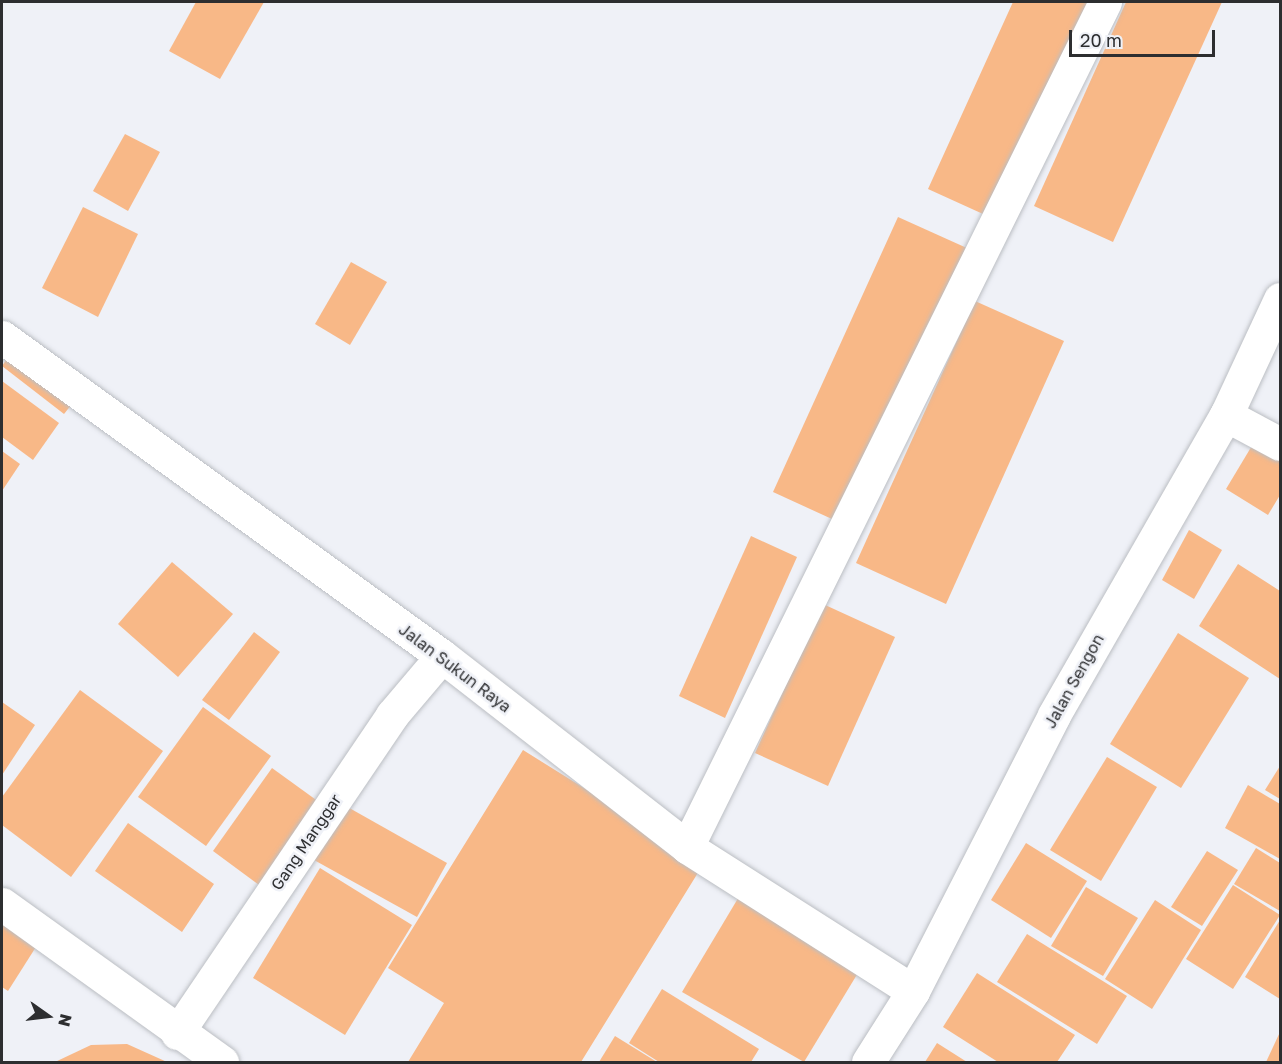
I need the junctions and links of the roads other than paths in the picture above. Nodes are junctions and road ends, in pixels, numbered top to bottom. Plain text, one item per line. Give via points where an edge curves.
1 (1105, 2) edge
2 (1281, 299) edge
3 (2, 337) edge
4 (1226, 416) junction
5 (1281, 444) edge
6 (442, 656) junction
7 (687, 847) junction
8 (2, 904) edge
9 (913, 991) junction
10 (177, 1033) junction
11 (222, 1062) edge
12 (868, 1062) edge

1 - 7 street
2 - 4 street, Jalan Sengon
3 - 6 street, Jalan Sukun Raya
4 - 5 street
4 - 9 street, Jalan Sengon via 1054,715
6 - 7 street, Jalan Sukun Raya
6 - 10 street, Gang Manggar via 392,715
7 - 9 street, Jalan Sukun Raya
8 - 10 street
9 - 12 street, Jalan Sengon
10 - 11 street

